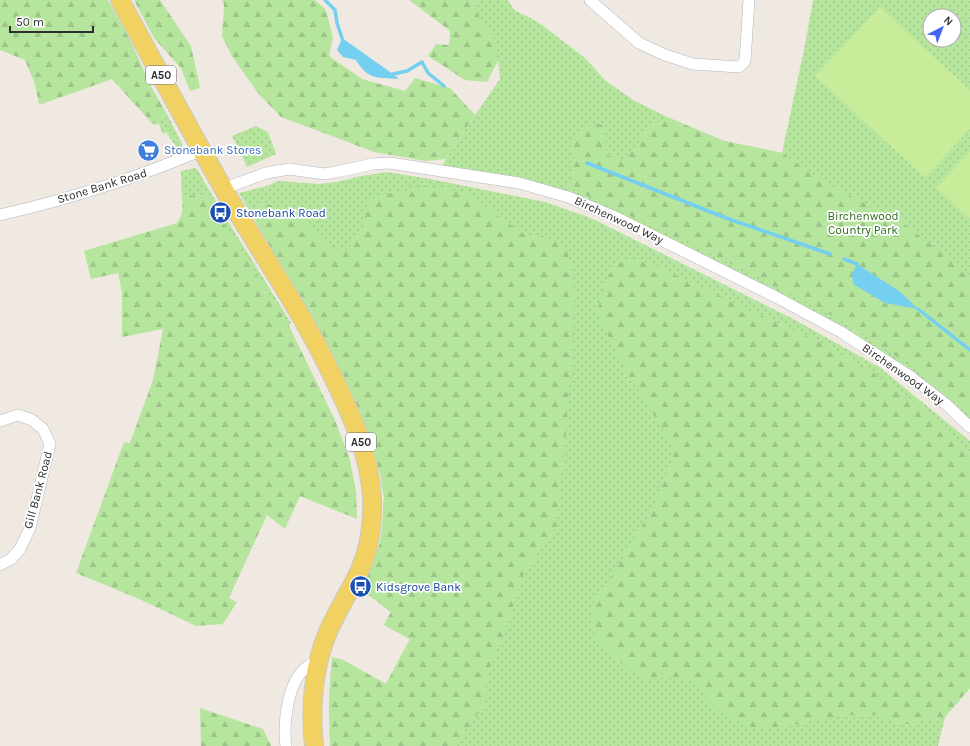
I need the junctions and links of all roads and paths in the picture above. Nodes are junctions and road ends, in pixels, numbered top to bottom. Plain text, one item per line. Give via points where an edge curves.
1 (120, 0) edge
2 (590, 0) edge
3 (749, 0) edge
4 (202, 150) junction
5 (223, 189) junction
6 (0, 215) edge
7 (0, 421) edge
8 (970, 427) edge
9 (0, 565) edge
10 (319, 660) junction
11 (286, 746) edge
12 (314, 746) edge

1 - 4 main road, A50
2 - 3 street via 639,43 665,55 694,64 739,67 745,61
4 - 5 main road, A50
4 - 6 street, Stone Bank Road via 164,167 102,187
5 - 8 street, Birchenwood Way via 266,173 289,169 324,174 390,163 519,183 568,197 675,246 841,332 911,377
5 - 10 main road, A50 via 312,336 361,441 370,476 372,528 368,546 360,570 327,633
7 - 9 street, Gill Bank Road via 18,415 32,420 43,429 50,444 30,528 20,549 11,560
10 - 11 street via 304,669 293,688 286,709
10 - 12 main road, A50 via 313,708

